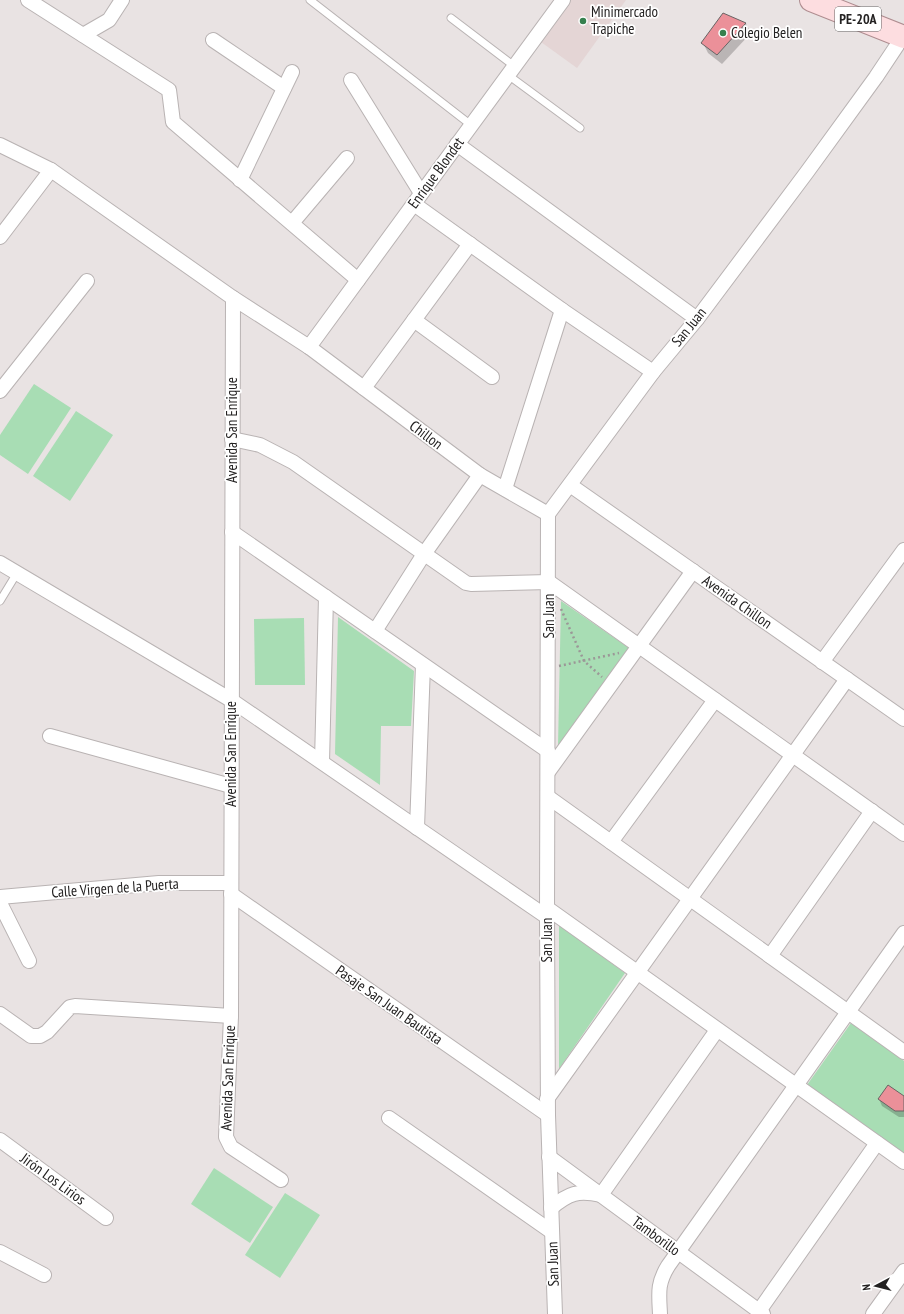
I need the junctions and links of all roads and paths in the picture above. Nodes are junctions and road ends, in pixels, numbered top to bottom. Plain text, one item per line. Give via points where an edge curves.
1 (28, 0) edge
2 (122, 0) edge
3 (310, 0) edge
4 (563, 0) edge
5 (811, 0) edge
6 (837, 5) edge
7 (451, 18) dead end
8 (83, 35) junction
9 (904, 36) edge
10 (213, 40) dead end
11 (511, 70) junction
12 (292, 72) dead end
13 (351, 80) dead end
14 (284, 88) junction
15 (471, 125) junction
16 (580, 128) dead end
17 (457, 144) junction
18 (0, 145) edge
19 (347, 158) dead end
20 (51, 170) junction
21 (240, 180) junction
22 (417, 198) junction
23 (292, 223) junction
24 (0, 237) edge
25 (470, 244) junction
26 (358, 280) junction
27 (88, 281) dead end
28 (233, 298) junction
29 (562, 310) junction
30 (697, 319) junction
31 (414, 320) junction
32 (309, 347) junction
33 (653, 372) junction
34 (492, 377) dead end
35 (364, 388) junction
36 (0, 391) edge
37 (232, 439) junction
38 (480, 475) junction
39 (570, 485) junction
40 (504, 489) junction
41 (548, 514) junction
42 (232, 532) junction
43 (904, 550) edge
44 (424, 554) junction
45 (0, 563) edge
46 (693, 571) junction
47 (17, 573) junction
48 (549, 582) junction
49 (326, 597) junction
50 (0, 601) edge
51 (375, 631) junction
52 (640, 646) junction
53 (584, 661) junction
54 (822, 662) junction
55 (423, 665) junction
56 (548, 668) junction
57 (847, 679) junction
58 (611, 686) junction
59 (232, 700) junction
60 (715, 700) junction
61 (904, 720) edge
62 (50, 736) dead end
63 (548, 751) junction
64 (793, 755) junction
65 (322, 762) junction
66 (548, 772) junction
67 (231, 786) junction
68 (548, 797) junction
69 (872, 811) junction
70 (418, 828) junction
71 (904, 834) edge
72 (611, 842) junction
73 (231, 888) junction
74 (0, 897) edge
75 (690, 899) junction
76 (0, 903) edge
77 (547, 913) junction
78 (904, 933) edge
79 (770, 956) junction
80 (29, 961) dead end
81 (637, 973) junction
82 (848, 1012) junction
83 (0, 1014) edge
84 (231, 1016) junction
85 (717, 1030) junction
86 (904, 1052) edge
87 (796, 1086) junction
88 (548, 1099) junction
89 (548, 1115) junction
90 (389, 1118) dead end
91 (0, 1140) edge
92 (877, 1144) junction
93 (549, 1157) junction
94 (904, 1162) edge
95 (282, 1180) dead end
96 (601, 1195) junction
97 (551, 1208) junction
98 (106, 1218) dead end
99 (552, 1232) junction
100 (0, 1252) edge
101 (678, 1252) junction
102 (904, 1271) edge
103 (44, 1275) dead end
104 (761, 1313) edge
105 (555, 1314) edge
106 (660, 1314) edge
107 (873, 1314) edge

1 - 8 street
2 - 8 street via 109,20
3 - 15 lane
4 - 11 street, Enrique Blondet
5 - 6 main road, PE-20A
6 - 9 main road, PE-20A
7 - 11 lane
8 - 21 street via 170,90 173,122
9 - 30 street, San Juan via 854,109
10 - 14 street
11 - 15 street, Enrique Blondet
11 - 16 lane
12 - 14 street
13 - 22 street
14 - 21 street
15 - 17 street, Enrique Blondet
17 - 22 street, Enrique Blondet
17 - 30 street
18 - 20 street, Chillon
19 - 23 street
20 - 24 street
20 - 28 street, Chillon
21 - 23 street
22 - 25 street
22 - 26 street, Enrique Blondet
23 - 26 street
25 - 29 street
25 - 31 street
26 - 32 street, Enrique Blondet
27 - 36 street
28 - 32 street, Chillon
28 - 37 street, Avenida San Enrique
29 - 33 street
29 - 40 street
30 - 33 street, San Juan
31 - 34 street
31 - 35 street
32 - 35 street, Chillon
33 - 39 street, San Juan
35 - 38 street, Chillon
37 - 42 street, Avenida San Enrique
37 - 44 street via 260,445 293,462
38 - 40 street, Chillon
38 - 44 street
39 - 41 street, San Juan
39 - 46 street, Avenida Chillon
40 - 41 street, Chillon
41 - 48 street, San Juan
42 - 49 street
42 - 59 street, Avenida San Enrique
43 - 54 street
44 - 48 street via 466,583
44 - 51 street
45 - 47 street
46 - 52 street
46 - 54 street, Avenida Chillon
47 - 50 lane
47 - 59 street
48 - 52 street
48 - 53 path
48 - 56 street, San Juan
49 - 51 street
49 - 65 street
51 - 55 street
52 - 53 path via 626,652
52 - 58 street
52 - 60 street
53 - 56 path
53 - 58 path
54 - 57 street, Avenida Chillon
55 - 63 street
55 - 70 street
56 - 63 street, San Juan
57 - 61 street, Avenida Chillon
57 - 64 street
58 - 66 street
59 - 65 street
59 - 67 street, Avenida San Enrique
60 - 64 street
60 - 72 street
62 - 67 street
63 - 66 street, San Juan
64 - 69 street
64 - 75 street
65 - 70 street
66 - 68 street, San Juan
67 - 73 street, Avenida San Enrique
68 - 72 street
68 - 77 street, San Juan
69 - 71 street
69 - 79 street
70 - 77 street
72 - 75 street
73 - 74 street, Calle Virgen de la Puerta via 159,883
73 - 84 street, Avenida San Enrique
73 - 89 street, Pasaje San Juan Bautista
75 - 79 street
75 - 81 street
76 - 80 street
77 - 81 street
77 - 88 street, San Juan
78 - 82 street
79 - 82 street
81 - 85 street
81 - 88 street
82 - 86 street
82 - 87 street
83 - 84 street via 31,1036 40,1036 47,1032 70,1007 75,1006
84 - 95 street, Avenida San Enrique via 226,1137 231,1147
85 - 87 street
85 - 96 street
87 - 92 street
87 - 101 street
88 - 89 street, San Juan
89 - 93 street, San Juan
90 - 99 street
91 - 98 street, Jirón Los Lirios
92 - 94 street
92 - 104 street
93 - 96 street, Tamborillo
93 - 97 street, San Juan
96 - 97 street via 586,1192 575,1194 562,1199
96 - 101 street, Tamborillo
97 - 99 street, San Juan
99 - 105 street, San Juan
100 - 103 street
101 - 104 street, Tamborillo
101 - 106 street via 661,1277
102 - 107 street

